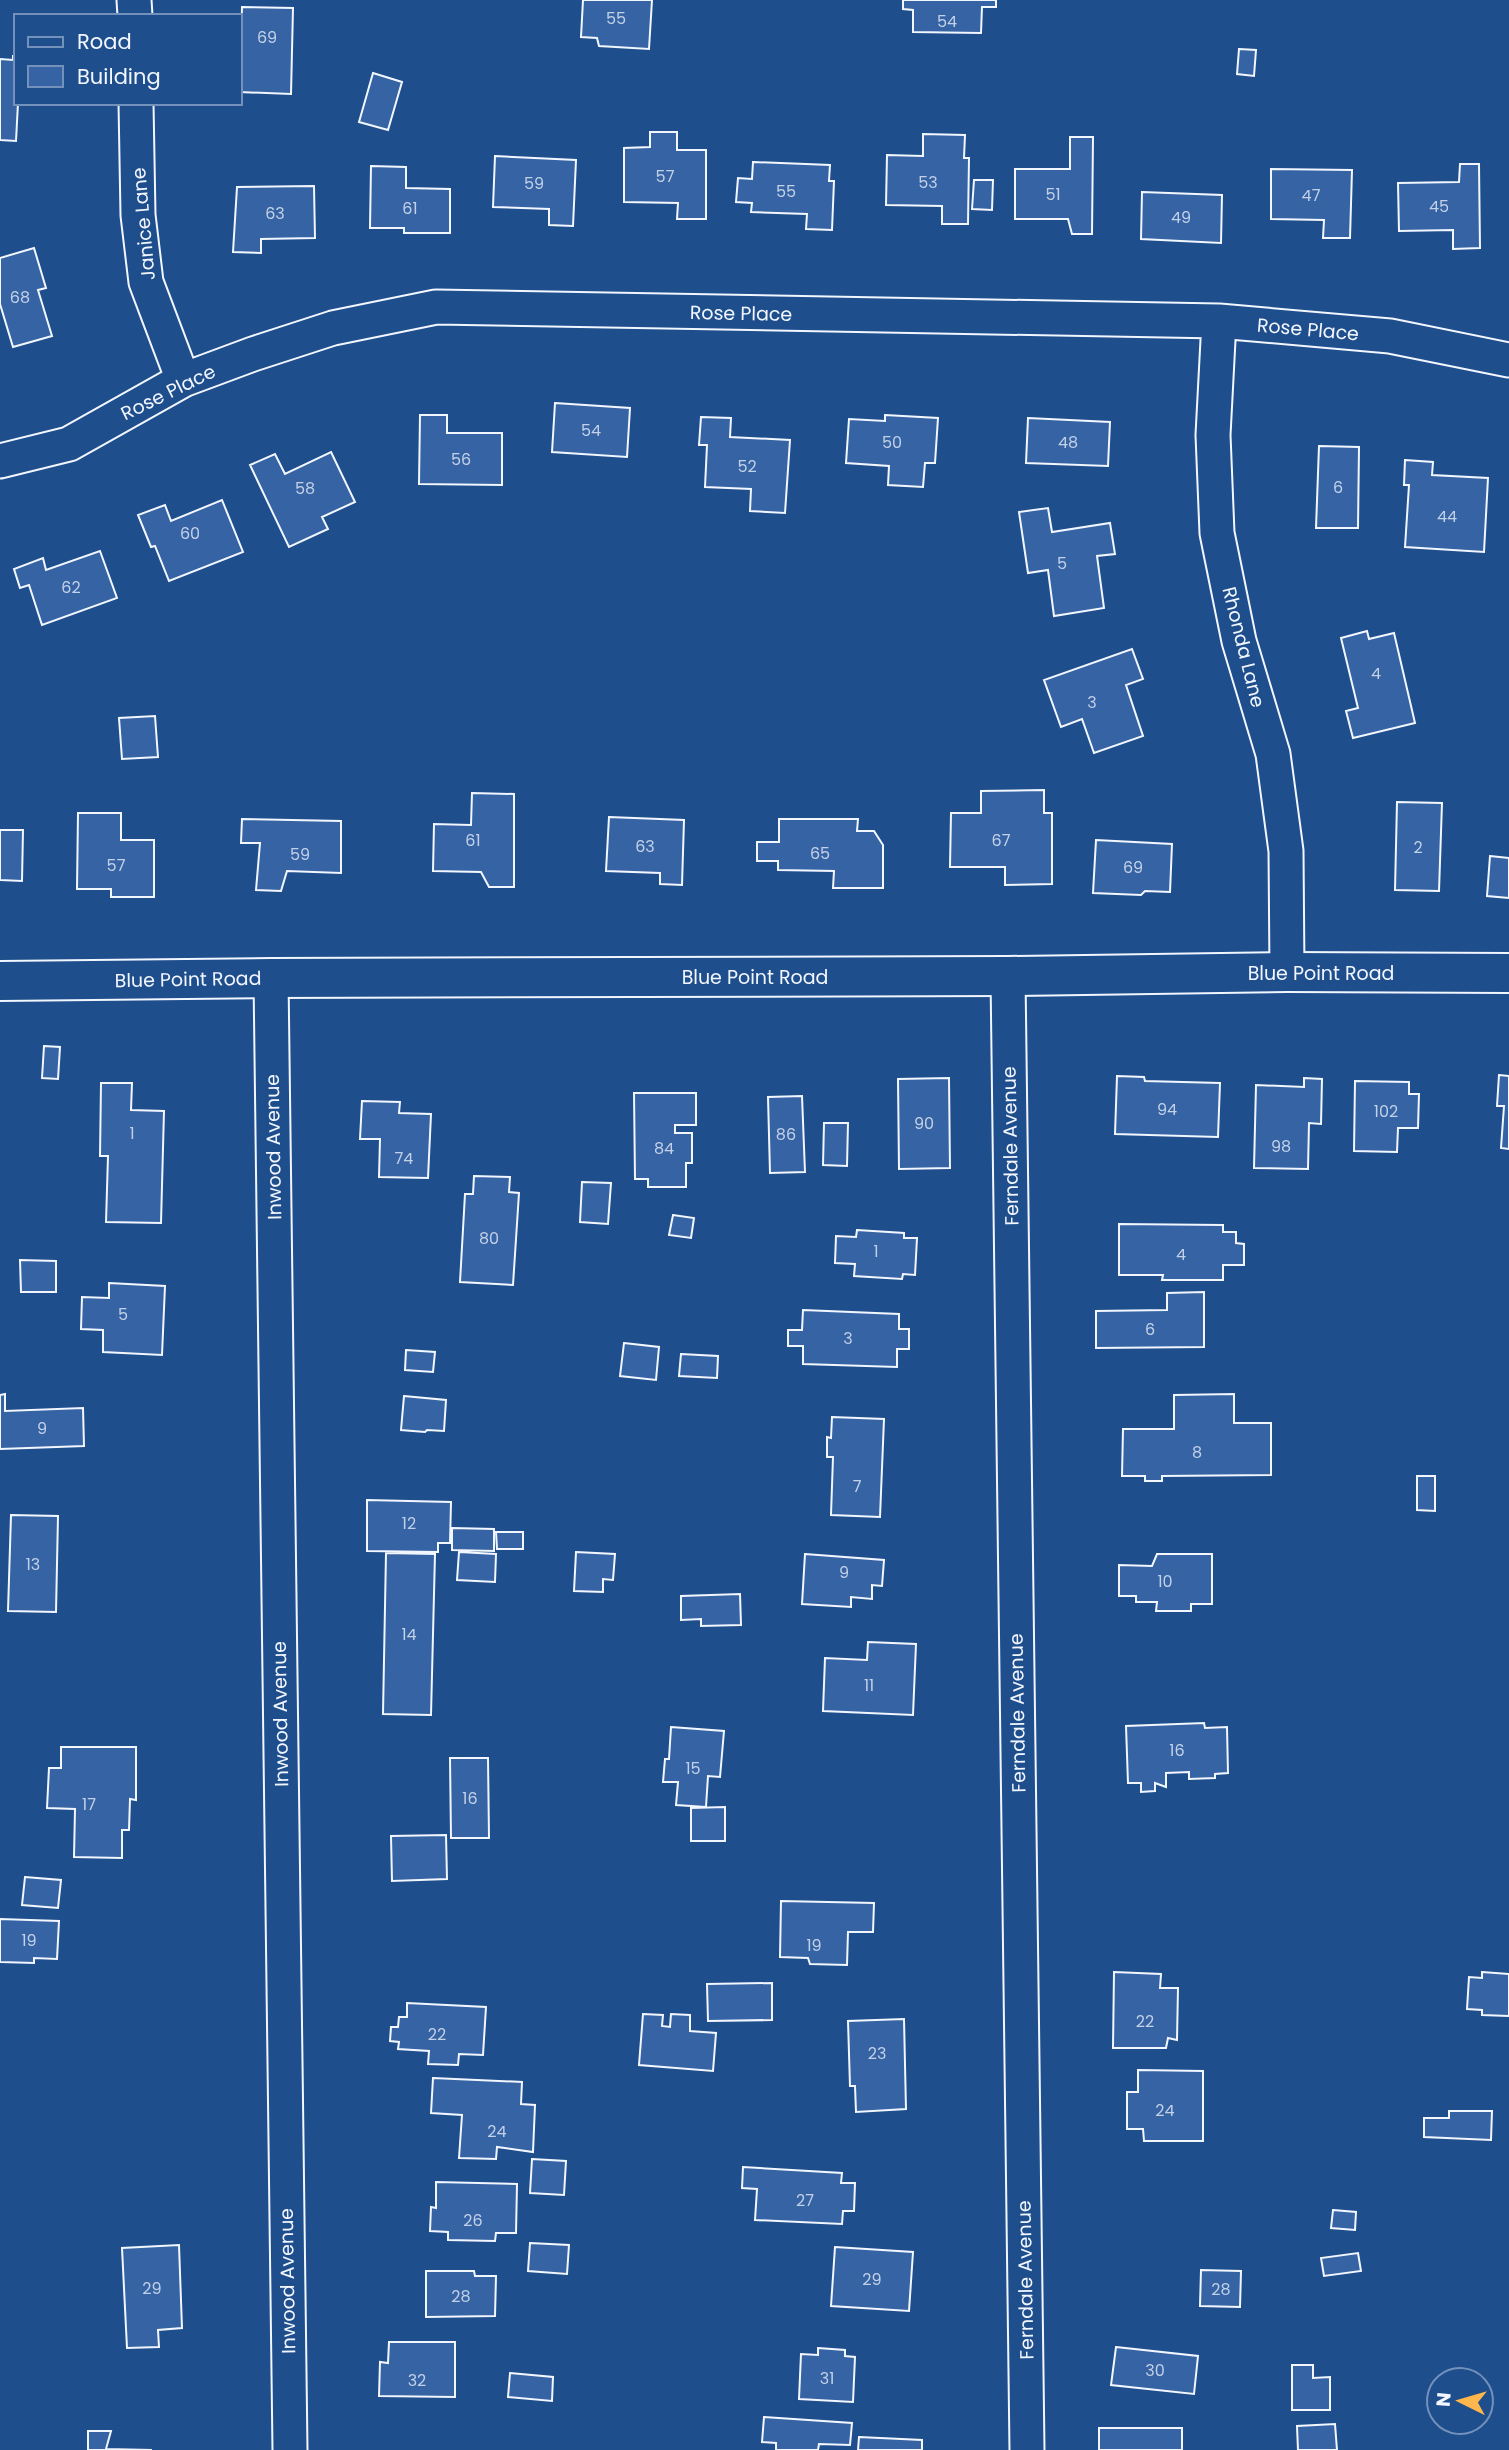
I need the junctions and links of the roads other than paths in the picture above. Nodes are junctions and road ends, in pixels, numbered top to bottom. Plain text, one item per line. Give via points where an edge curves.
1 (136, 105) edge
2 (1219, 321) junction
3 (1509, 360) edge
4 (183, 380) junction
5 (0, 461) edge
6 (1287, 972) junction
7 (1509, 973) edge
8 (1008, 976) junction
9 (271, 978) junction
10 (0, 981) edge
11 (289, 2450) edge
12 (1027, 2450) edge

1 - 4 street, Janice Lane via 138,215 146,282
2 - 3 street, Rose Place via 1390,336
2 - 4 street, Rose Place via 436,307 333,328
2 - 6 street, Rhonda Lane via 1213,435 1217,533 1239,641 1273,754 1286,851
4 - 5 street, Rose Place via 69,444
6 - 7 street, Blue Point Road
6 - 8 street, Blue Point Road
8 - 9 street, Blue Point Road
8 - 12 street, Ferndale Avenue
9 - 10 street, Blue Point Road
9 - 11 street, Inwood Avenue

